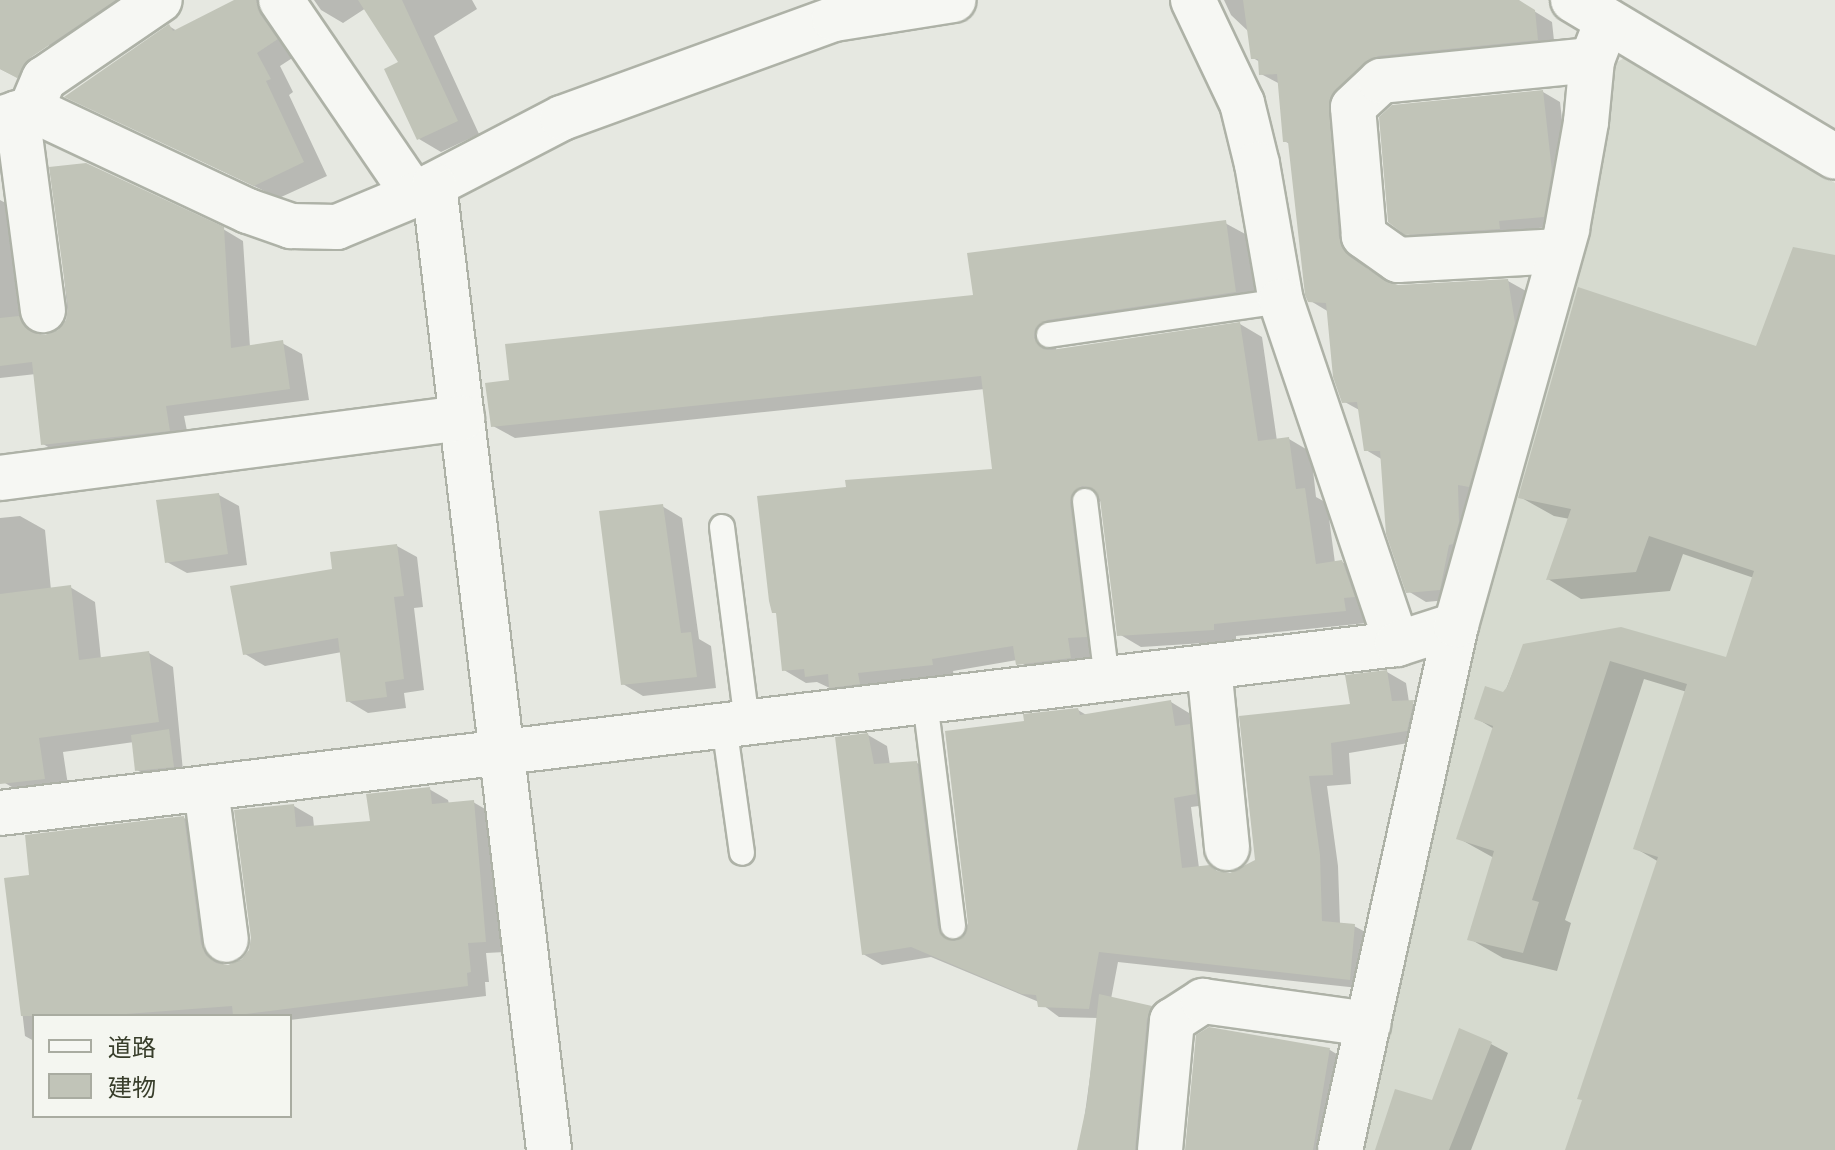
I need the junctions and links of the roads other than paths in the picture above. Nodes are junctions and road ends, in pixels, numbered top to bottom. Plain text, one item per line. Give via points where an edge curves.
1 (160, 0) edge
2 (281, 0) edge
3 (954, 0) edge
4 (1193, 0) edge
5 (1591, 27) edge
6 (16, 114) edge
7 (1835, 157) edge
8 (424, 190) junction
9 (1560, 251) junction
10 (1281, 301) junction
11 (43, 310) dead end
12 (1049, 335) dead end
13 (462, 418) junction
14 (0, 478) edge
15 (1085, 501) dead end
16 (722, 527) dead end
17 (1456, 625) junction
18 (1397, 644) junction
19 (1209, 667) junction
20 (1107, 679) junction
21 (925, 701) junction
22 (736, 724) junction
23 (504, 754) junction
24 (206, 789) junction
25 (0, 813) edge
26 (1227, 848) dead end
27 (742, 853) dead end
28 (953, 926) dead end
29 (226, 940) dead end
30 (1368, 1024) junction
31 (549, 1150) edge
32 (1160, 1150) edge
33 (1340, 1150) edge

1 - 6 street via 44,79
2 - 8 street
3 - 8 street via 834,19 724,58 562,118
4 - 10 street via 1242,103
5 - 7 street
5 - 9 street via 1586,122
5 - 9 street via 1381,81 1353,107 1364,236 1398,260
6 - 8 street via 291,226 337,227
6 - 11 street
8 - 13 street
9 - 17 street
10 - 12 lane
10 - 18 street
13 - 14 street
13 - 23 street
15 - 20 lane
16 - 22 lane
17 - 18 street
17 - 30 street
18 - 19 street
19 - 20 street
19 - 26 street
20 - 21 street
21 - 22 street
21 - 28 lane
22 - 23 street
22 - 27 lane
23 - 24 street
23 - 31 street
24 - 25 street
24 - 29 street
30 - 32 street via 1203,1001 1172,1021
30 - 33 street

